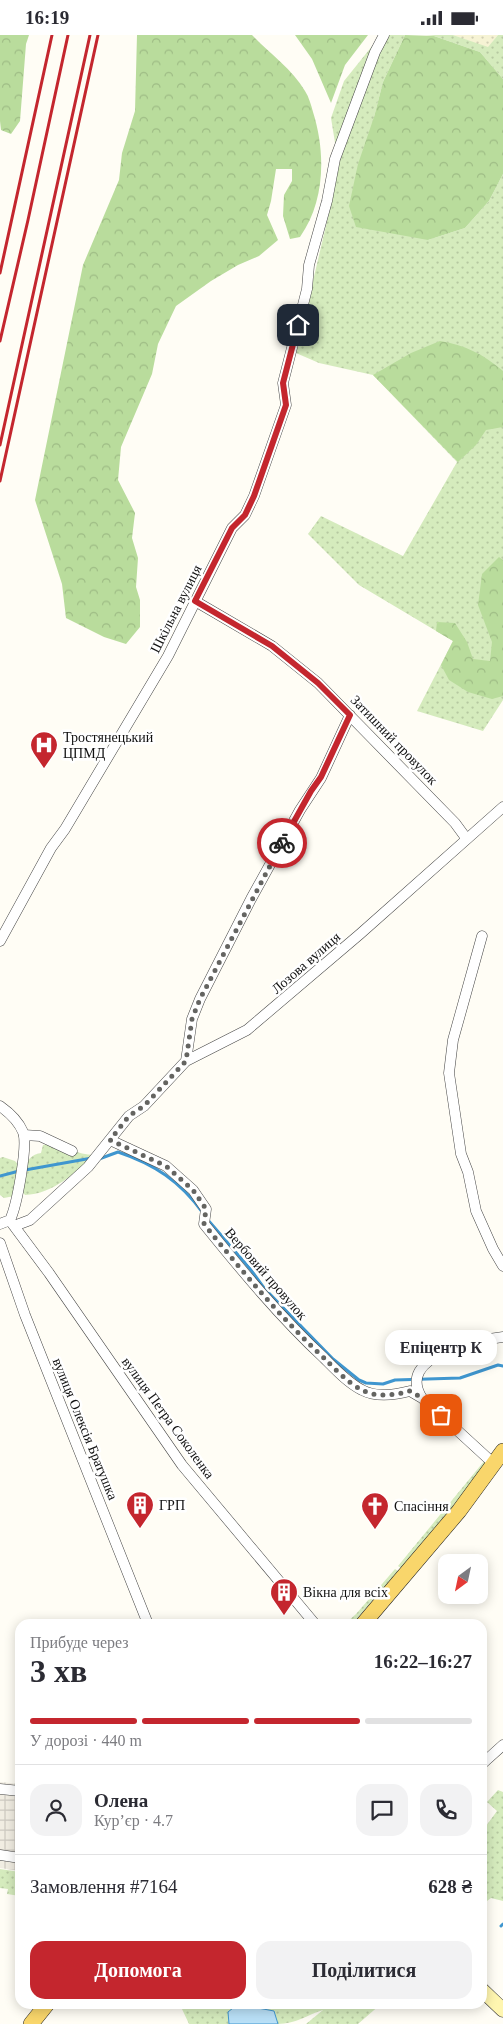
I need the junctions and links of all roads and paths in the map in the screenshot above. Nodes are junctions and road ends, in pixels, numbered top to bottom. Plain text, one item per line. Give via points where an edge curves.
1 (384, 35) edge
2 (195, 601) junction
3 (350, 715) junction
4 (503, 807) edge
5 (466, 838) junction
6 (482, 936) dead end
7 (0, 941) edge
8 (186, 1061) junction
9 (0, 1106) edge
10 (24, 1135) junction
11 (110, 1140) junction
12 (72, 1151) dead end
13 (8, 1223) edge
14 (0, 1243) edge
15 (503, 1266) edge
16 (503, 1337) edge
17 (422, 1398) junction
18 (503, 1451) edge
19 (494, 1464) junction
20 (146, 1619) edge
21 (311, 1619) edge
22 (367, 1619) edge
23 (503, 1745) edge
24 (487, 1759) edge
25 (0, 1789) edge
26 (15, 1790) edge
27 (0, 1855) edge
28 (15, 1857) edge
29 (487, 1996) edge
30 (43, 2009) edge
31 (503, 2010) edge
32 (31, 2024) edge

1 - 2 street, Шкільна вулиця via 335,159 283,383 286,405 254,496 245,515 232,528
2 - 3 street, Затишний провулок via 272,646 318,683
2 - 7 street, Шкільна вулиця via 168,656 66,829 51,848
3 - 5 street, Затишний провулок
3 - 8 street via 321,777 251,899 200,999 192,1019
4 - 5 street, Лозова вулиця
5 - 8 street, Лозова вулиця via 429,874 247,1030
6 - 15 street via 452,1041 449,1073 461,1154 476,1211
8 - 11 street, Лозова вулиця via 144,1106 129,1116
9 - 10 street via 18,1122
10 - 12 street via 40,1135
10 - 13 street via 14,1211
11 - 13 street, Лозова вулиця via 88,1167 30,1220
11 - 17 street, Вербовий провулок via 166,1166 193,1190 206,1209 204,1224 252,1284 338,1372 362,1390 378,1395 410,1391
13 - 21 street, вулиця Петра Соколенка via 49,1273 182,1465
14 - 20 street, вулиця Олексія Братушка via 25,1315
16 - 17 street via 456,1347 424,1364 417,1380 417,1390
17 - 19 street
18 - 19 main road
19 - 22 main road via 459,1511
23 - 24 street
25 - 26 street
27 - 28 street
29 - 31 main road
30 - 32 main road

